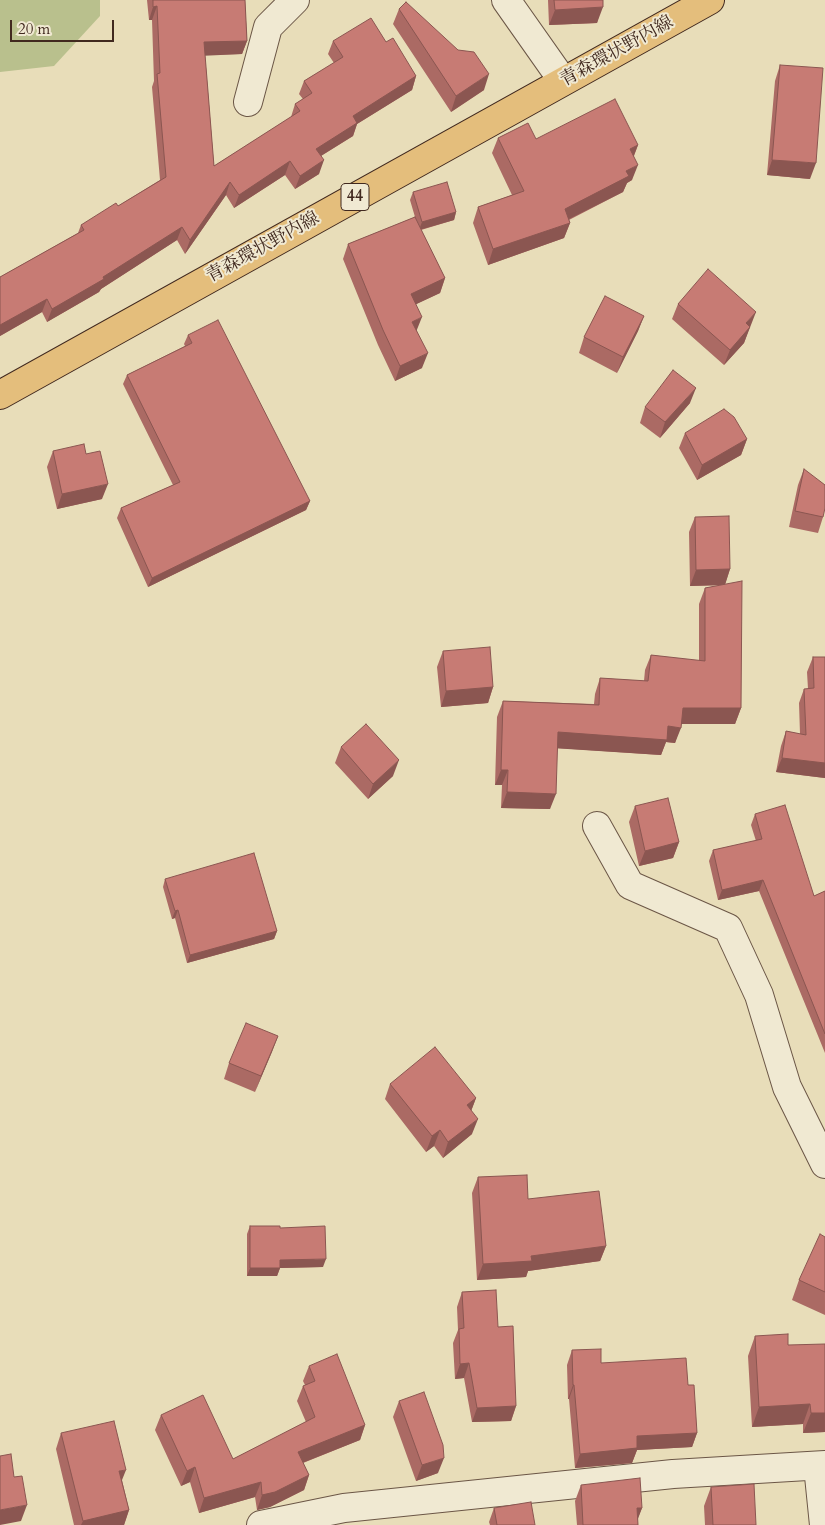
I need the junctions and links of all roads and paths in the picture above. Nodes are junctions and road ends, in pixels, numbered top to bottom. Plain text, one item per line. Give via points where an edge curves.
1 (295, 0) edge
2 (506, 0) edge
3 (710, 0) edge
4 (563, 81) junction
5 (248, 102) dead end
6 (0, 395) edge
7 (597, 826) dead end
8 (825, 1164) edge
9 (821, 1465) edge
10 (261, 1525) edge
11 (824, 1525) edge

1 - 5 street via 268,27
2 - 4 street
3 - 4 main road, 青森環状野内線 / 44
4 - 6 main road, 青森環状野内線 / 44
7 - 8 street via 630,885 728,928 759,995 786,1087
9 - 10 street via 673,1474 344,1508
9 - 11 street

